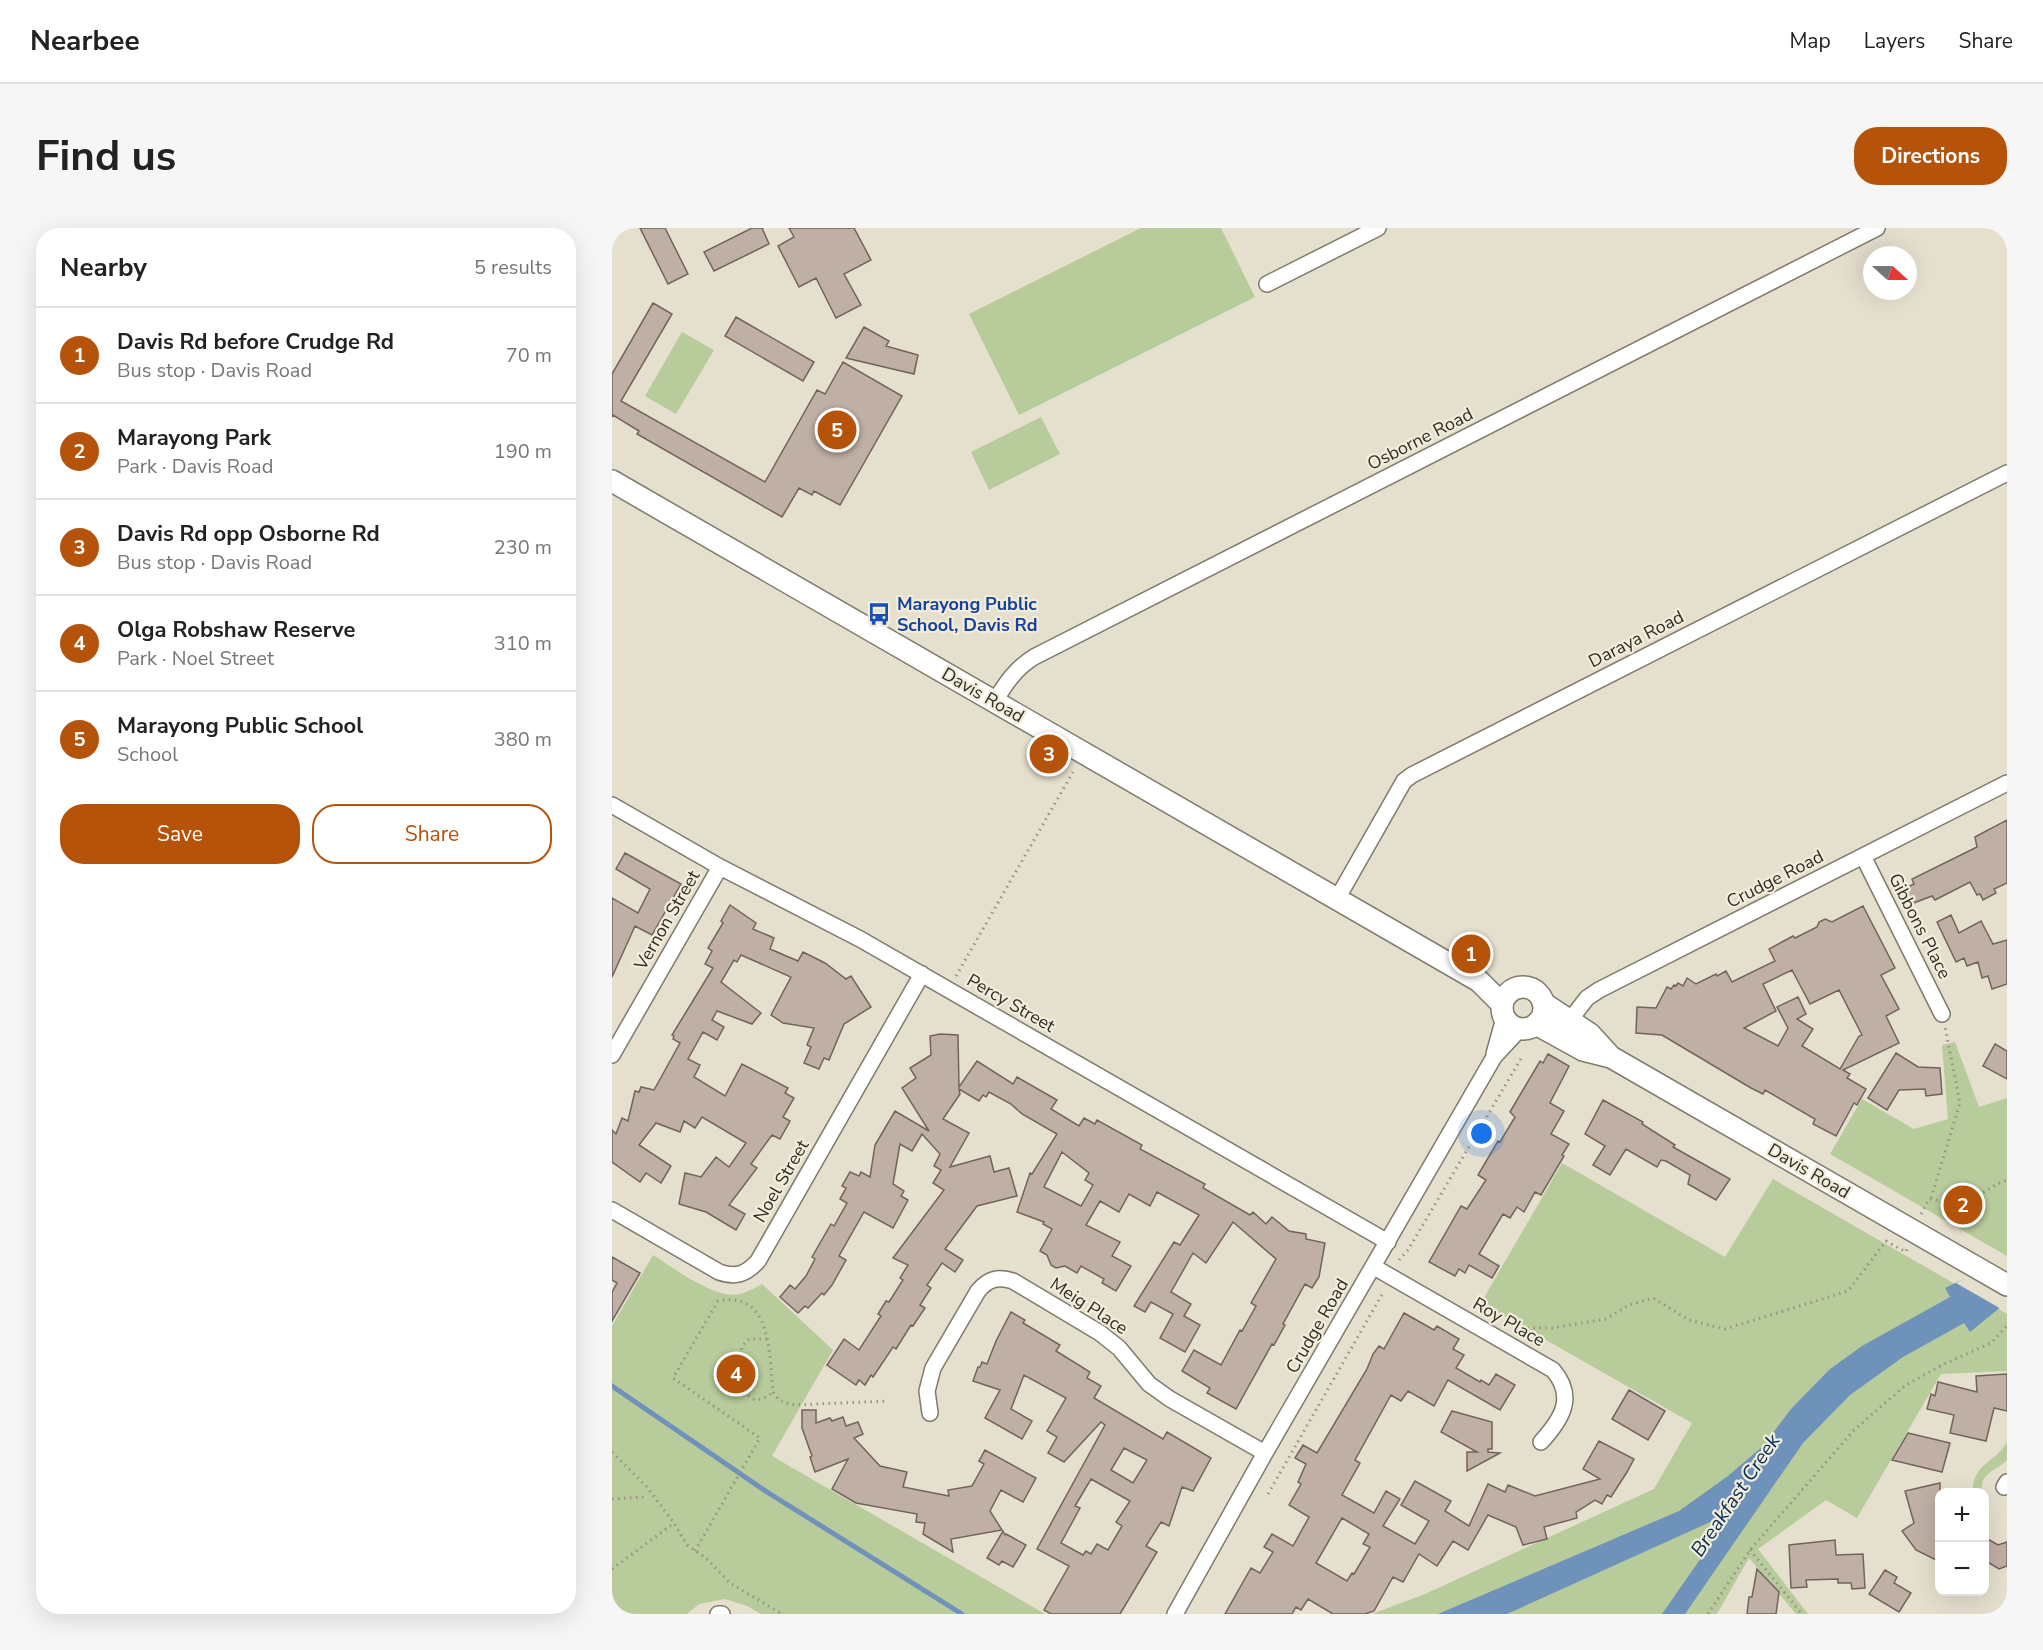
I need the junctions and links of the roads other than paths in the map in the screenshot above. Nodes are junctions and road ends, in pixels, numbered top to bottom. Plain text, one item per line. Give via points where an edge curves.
1 (1378, 228) edge
2 (1877, 228) edge
3 (1267, 284) dead end
4 (2007, 473) edge
5 (612, 481) edge
6 (994, 701) junction
7 (2007, 783) edge
8 (612, 805) edge
9 (1863, 856) junction
10 (720, 867) junction
11 (1337, 899) junction
12 (922, 974) junction
13 (1543, 1003) junction
14 (1515, 1013) junction
15 (1942, 1014) road end
16 (1570, 1020) junction
17 (612, 1055) edge
18 (1611, 1057) junction
19 (612, 1210) edge
20 (1388, 1242) junction
21 (999, 1263) dead end
22 (1374, 1267) junction
23 (1004, 1278) junction
24 (2007, 1285) edge
25 (930, 1413) dead end
26 (1541, 1442) dead end
27 (1265, 1453) junction
28 (1175, 1614) edge

1 - 3 street
2 - 6 street, Osborne Road via 1034,657 1019,667
4 - 11 street, Daraya Road via 1412,774 1404,781
5 - 6 street, Davis Road
6 - 11 street, Davis Road
7 - 9 street, Crudge Road
8 - 10 street, Percy Street
9 - 15 street, Gibbons Place
9 - 16 street, Crudge Road via 1599,990 1587,998
10 - 12 street, Percy Street
10 - 17 street, Vernon Street
11 - 14 street, Davis Road via 1479,981
12 - 19 street, Noel Street via 750,1269 731,1276 719,1272
12 - 20 street, Percy Street
13 - 14 street via 1542,1016
13 - 14 street, Davis Road via 1529,988
13 - 16 street, Davis Road
14 - 18 street, Davis Road via 1583,1050
14 - 20 street, Crudge Road
16 - 18 street, Davis Road via 1590,1034
18 - 24 street, Davis Road
20 - 22 street, Crudge Road
21 - 23 street
22 - 26 street, Roy Place via 1553,1370 1562,1380 1565,1403
22 - 27 street, Crudge Road
23 - 25 street via 985,1283 978,1291 933,1368 927,1391
23 - 27 street, Meig Place via 1100,1333 1119,1348 1149,1384 1170,1399
27 - 28 street, Crudge Road

